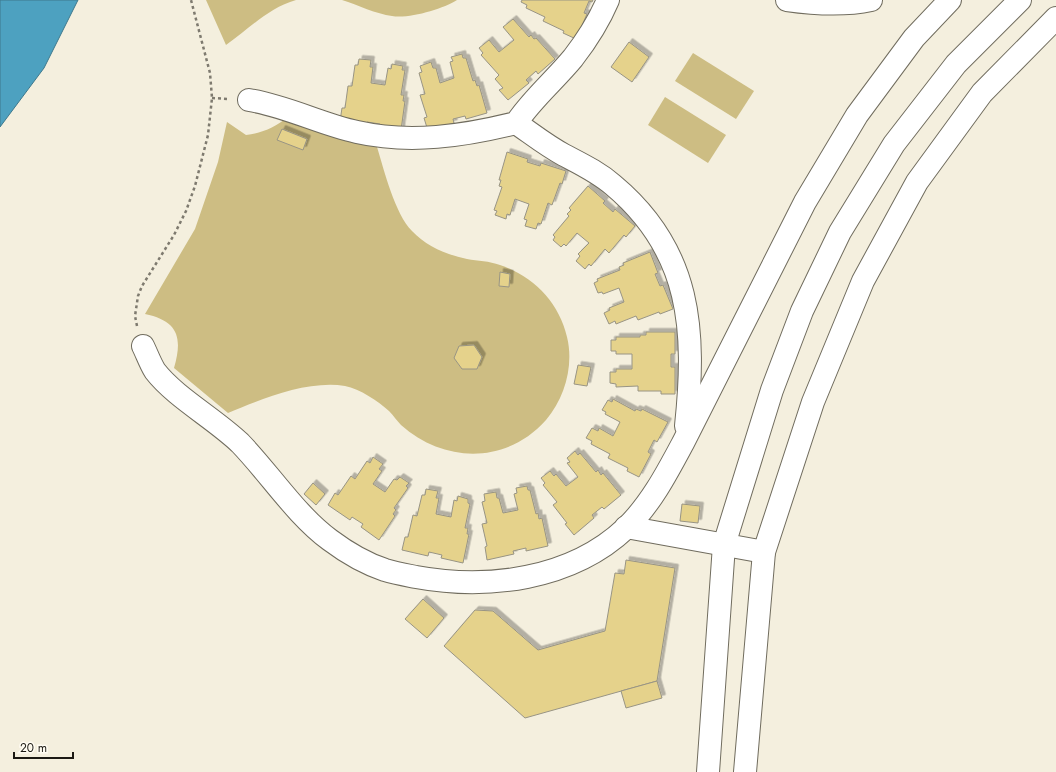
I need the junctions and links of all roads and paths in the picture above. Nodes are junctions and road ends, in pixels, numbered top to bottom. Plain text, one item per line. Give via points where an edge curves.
1 (190, 0) edge
2 (608, 0) edge
3 (787, 0) edge
4 (871, 0) edge
5 (950, 0) edge
6 (1020, 0) edge
7 (1056, 18) edge
8 (249, 100) dead end
9 (516, 123) junction
10 (143, 346) joint
11 (684, 441) junction
12 (626, 527) junction
13 (724, 545) junction
14 (764, 552) junction
15 (708, 772) edge
16 (745, 772) edge

1 - 10 path via 210,74 212,98 208,135 186,211 138,296 135,316
2 - 9 street via 577,52 534,98
3 - 4 street via 814,4
5 - 11 street via 914,38 849,128 805,202
6 - 13 street via 956,64 894,144 840,232 802,311 772,390
7 - 14 street via 982,94 917,182 863,281 813,402
8 - 9 street via 278,106 357,132 397,137 437,138 477,133
9 - 11 street via 539,140 613,184 648,221 667,252 679,278 690,336
10 - 12 street via 150,363 161,378 240,444 306,518 324,534 362,559 386,570 445,582 510,580 574,562 603,546
11 - 12 street via 649,500
12 - 13 street
13 - 14 street
13 - 15 street
14 - 16 street

